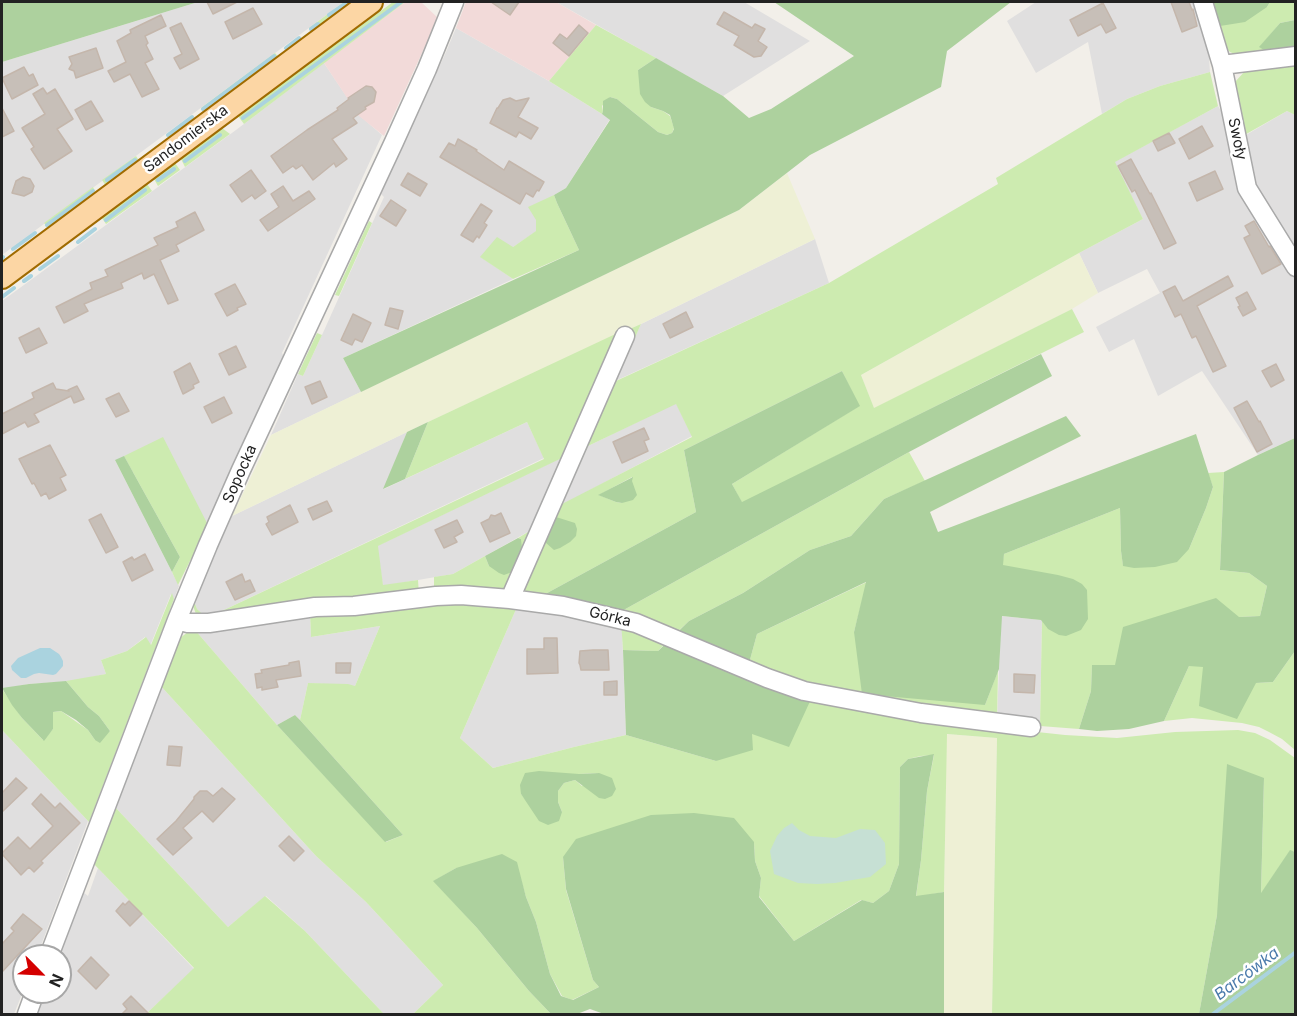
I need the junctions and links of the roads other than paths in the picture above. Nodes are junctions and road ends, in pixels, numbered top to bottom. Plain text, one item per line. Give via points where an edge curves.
1 (371, 2) edge
2 (454, 2) edge
3 (1203, 2) edge
4 (1296, 56) edge
5 (1222, 65) junction
6 (1296, 267) edge
7 (2, 277) edge
8 (625, 336) dead end
9 (510, 599) junction
10 (177, 621) junction
11 (1031, 728) dead end
12 (54, 944) edge

1 - 7 main road, Sandomierska
2 - 10 street, Sopocka via 427,69 241,470
3 - 5 street, Swoły
4 - 5 street
5 - 6 street, Swoły via 1247,188
8 - 9 street
9 - 10 street, Górka via 436,596 315,607 209,623
9 - 11 street, Górka via 563,606 636,623 804,691
10 - 12 street, Sopocka

